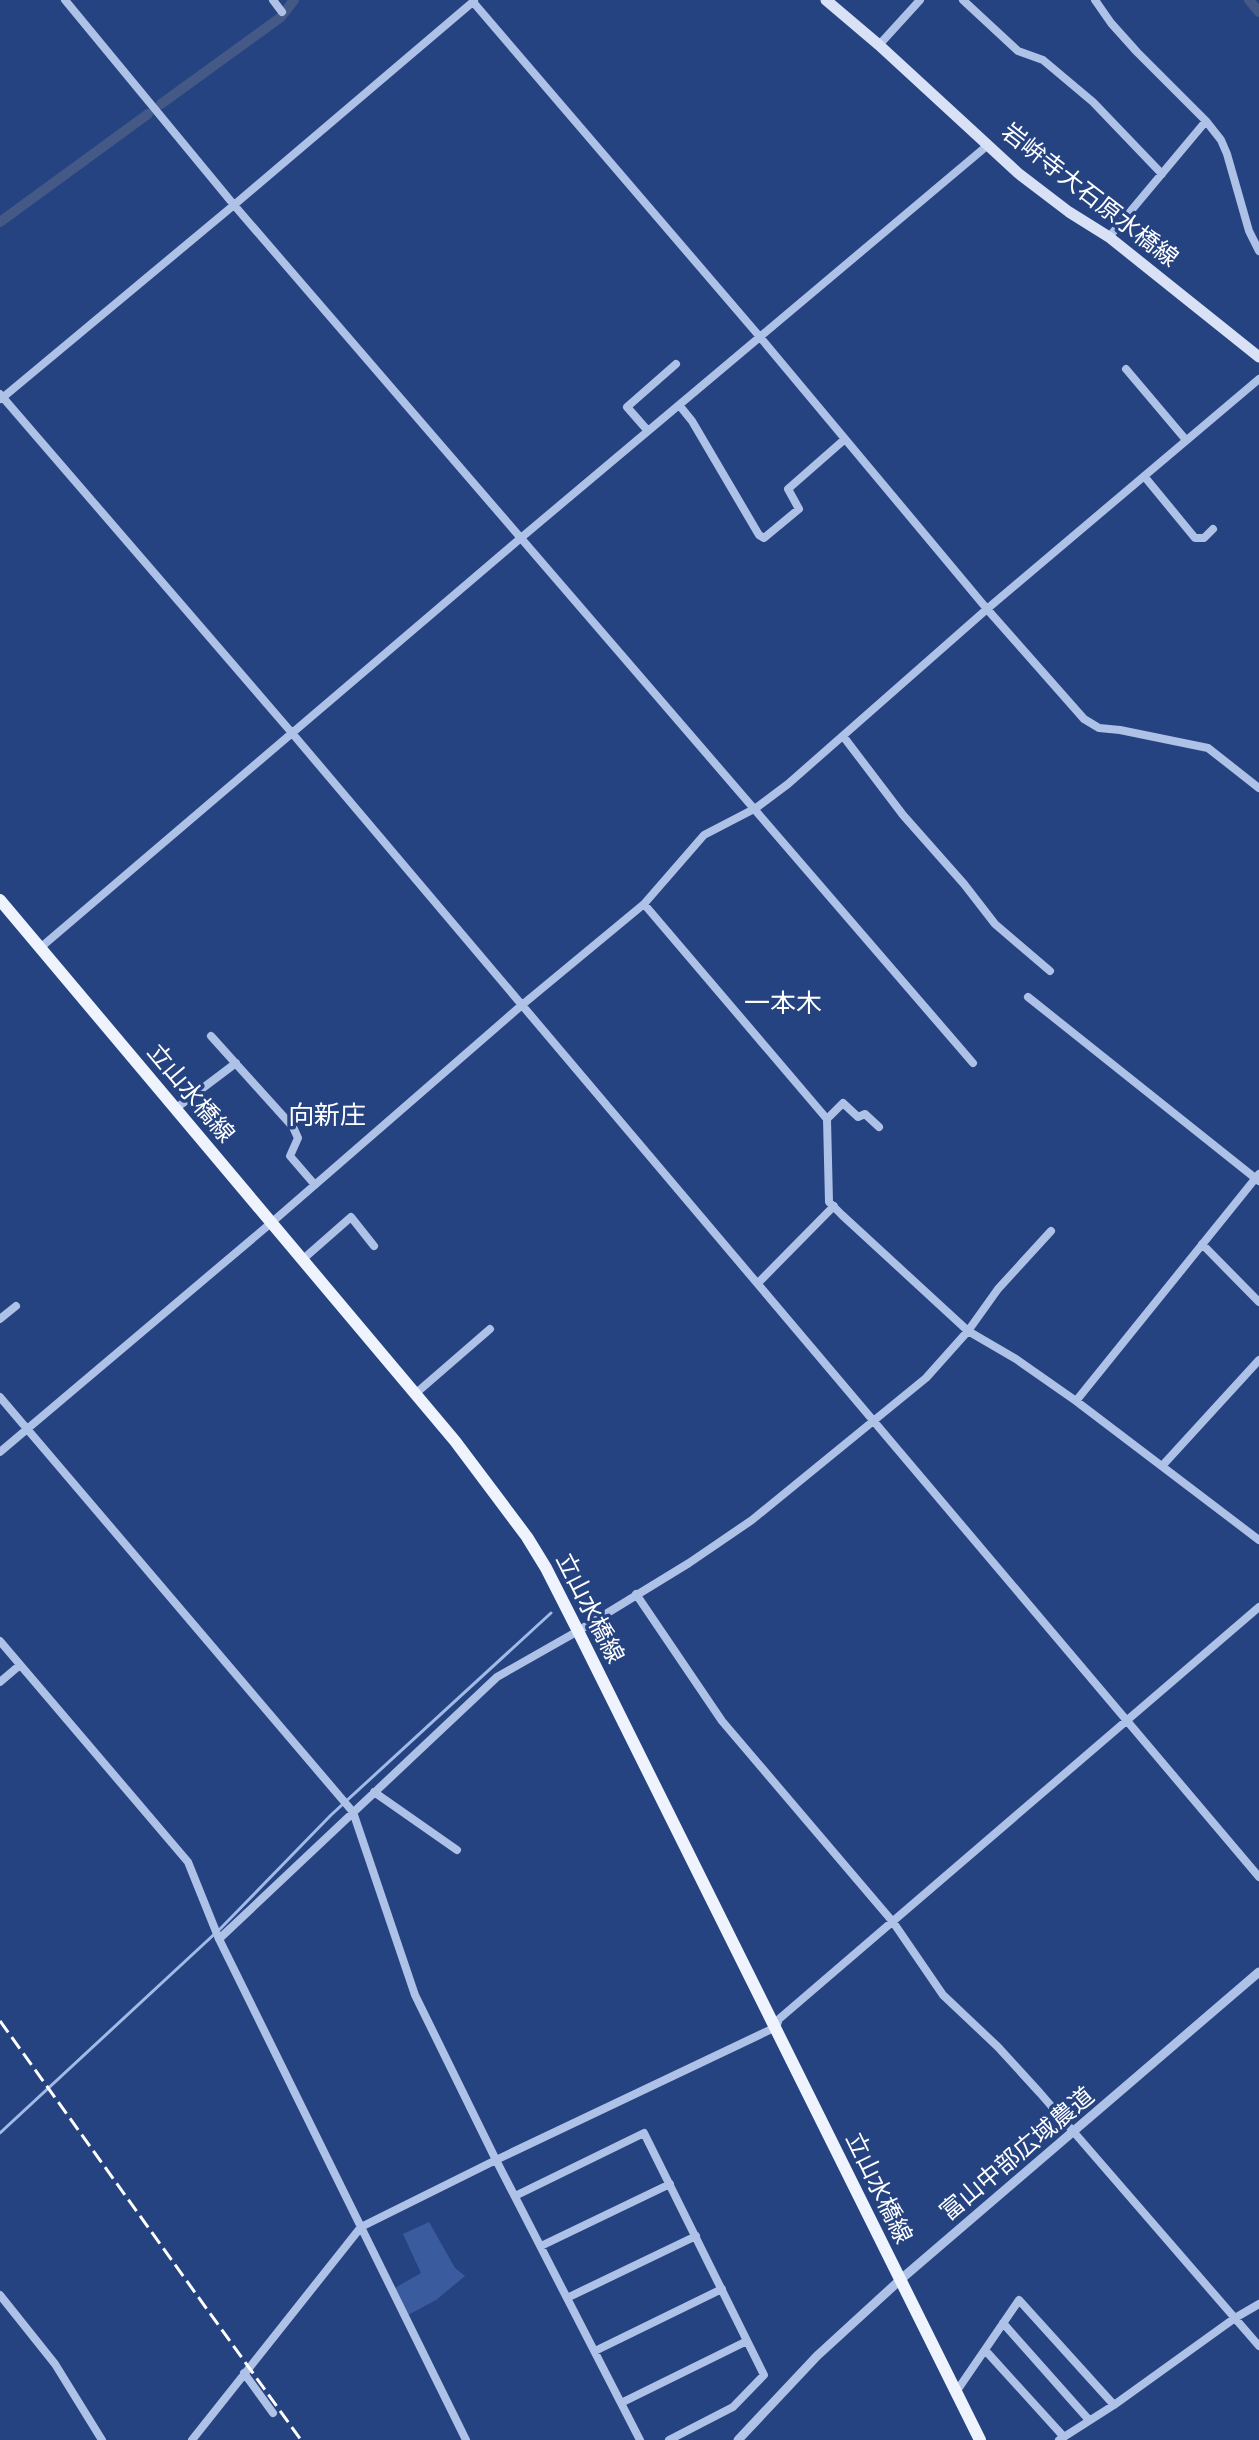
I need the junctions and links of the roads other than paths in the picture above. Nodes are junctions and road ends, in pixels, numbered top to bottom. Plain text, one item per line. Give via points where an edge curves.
1 (65, 0) edge
2 (273, 0) edge
3 (826, 0) edge
4 (920, 0) edge
5 (963, 0) edge
6 (1095, 0) edge
7 (474, 1) edge
8 (282, 12) dead end
9 (879, 45) junction
10 (1206, 121) junction
11 (988, 145) junction
12 (1162, 174) junction
13 (234, 205) junction
14 (1109, 237) junction
15 (1259, 251) edge
16 (760, 337) junction
17 (1259, 357) edge
18 (676, 364) dead end
19 (1126, 369) dead end
20 (1259, 379) edge
21 (1, 397) edge
22 (679, 405) junction
23 (648, 431) junction
24 (845, 439) junction
25 (1186, 440) junction
26 (1144, 476) junction
27 (1213, 529) dead end
28 (522, 537) junction
29 (987, 609) junction
30 (292, 733) junction
31 (843, 736) junction
32 (1259, 788) edge
33 (756, 808) junction
34 (0, 900) edge
35 (644, 904) junction
36 (40, 948) junction
37 (1050, 971) dead end
38 (1028, 997) dead end
39 (522, 1005) junction
40 (211, 1036) dead end
41 (236, 1063) junction
42 (973, 1063) dead end
43 (175, 1109) junction
44 (827, 1119) junction
45 (879, 1127) dead end
46 (1258, 1177) edge
47 (315, 1185) junction
48 (834, 1206) junction
49 (271, 1223) junction
50 (1051, 1231) dead end
51 (1202, 1244) junction
52 (374, 1246) dead end
53 (302, 1260) junction
54 (758, 1283) junction
55 (1259, 1302) edge
56 (16, 1306) dead end
57 (0, 1319) edge
58 (490, 1329) dead end
59 (968, 1331) junction
60 (1259, 1360) edge
61 (415, 1394) junction
62 (0, 1397) edge
63 (1076, 1401) junction
64 (875, 1422) junction
65 (28, 1429) junction
66 (0, 1452) edge
67 (1162, 1466) junction
68 (1259, 1540) edge
69 (636, 1594) junction
70 (1259, 1607) edge
71 (578, 1631) junction
72 (0, 1641) edge
73 (20, 1665) junction
74 (0, 1682) edge
75 (1128, 1720) junction
76 (374, 1792) junction
77 (353, 1812) junction
78 (457, 1850) dead end
79 (1259, 1877) edge
80 (893, 1922) junction
81 (219, 1939) junction
82 (1259, 1972) edge
83 (776, 2027) junction
84 (1074, 2133) junction
85 (496, 2160) junction
86 (670, 2184) junction
87 (515, 2196) junction
88 (361, 2227) junction
89 (696, 2236) junction
90 (541, 2246) junction
91 (900, 2280) junction
92 (722, 2289) junction
93 (0, 2295) edge
94 (567, 2298) junction
95 (1259, 2304) edge
96 (1235, 2318) junction
97 (1003, 2323) junction
98 (747, 2341) junction
99 (1259, 2346) edge
100 (985, 2350) junction
101 (595, 2351) junction
102 (244, 2373) junction
103 (956, 2392) junction
104 (621, 2403) junction
105 (1114, 2405) junction
106 (273, 2413) dead end
107 (1089, 2420) junction
108 (1062, 2439) edge
109 (101, 2440) edge
110 (192, 2440) edge
111 (466, 2440) edge
112 (640, 2440) edge
113 (669, 2440) edge
114 (738, 2440) edge
115 (980, 2440) edge

1 - 13 street
2 - 8 street
3 - 9 main road, 岩峅寺大石原水橋線
4 - 9 street
5 - 12 street via 1018,51 1043,60 1093,102
6 - 10 street via 1137,52
7 - 13 street
7 - 16 street
9 - 11 main road, 岩峅寺大石原水橋線
10 - 12 street
10 - 15 street via 1227,154
11 - 14 main road, 岩峅寺大石原水橋線 via 1069,212
11 - 16 street
12 - 14 street
13 - 21 street
13 - 28 street
14 - 17 main road, 岩峅寺大石原水橋線
16 - 22 street
16 - 24 street
18 - 23 street via 627,407
19 - 25 street
20 - 25 street
21 - 30 street
22 - 23 street
22 - 24 street via 764,538 799,509 788,489
23 - 28 street
24 - 29 street
25 - 26 street
26 - 27 street via 1195,538 1204,538
26 - 29 street
28 - 30 street
28 - 33 street
29 - 31 street
29 - 32 street via 1084,719 1099,728 1208,748
30 - 36 street
30 - 39 street
31 - 33 street
31 - 37 street via 995,924
33 - 35 street via 704,835
33 - 42 street
34 - 36 main road, 立山水橋線
35 - 39 street
35 - 44 street
36 - 43 main road, 立山水橋線
38 - 46 street
39 - 47 street
39 - 54 street
40 - 41 street
41 - 43 street
41 - 47 street via 293,1127 298,1138 290,1156
43 - 49 main road, 立山水橋線
44 - 45 street via 843,1103
44 - 48 street via 829,1202
46 - 51 street
47 - 49 street
48 - 54 street
48 - 59 street
49 - 53 main road, 立山水橋線
49 - 65 street
50 - 59 street
51 - 55 street
51 - 63 street
52 - 53 street via 351,1217
53 - 61 main road, 立山水橋線
54 - 64 street
56 - 57 street
58 - 61 street
59 - 63 street
59 - 64 street via 926,1378
60 - 67 street
61 - 71 main road, 立山水橋線 via 527,1537
62 - 65 street
63 - 67 street
64 - 69 street via 752,1520
64 - 75 street
65 - 66 street
65 - 77 street
67 - 68 street
69 - 71 street
69 - 80 street via 722,1721
70 - 75 street
71 - 76 street via 497,1677
71 - 83 main road, 立山水橋線
72 - 73 street
73 - 74 street
73 - 81 street via 188,1862
75 - 79 street
75 - 80 street
76 - 77 street
76 - 78 street
77 - 81 street
77 - 85 street via 415,1995
80 - 83 street
80 - 84 street via 943,1995 998,2047
81 - 88 street
82 - 84 street, 富山中部広域農道
83 - 85 street
83 - 91 main road, 立山水橋線
84 - 91 street, 富山中部広域農道
84 - 96 street
85 - 87 street
85 - 88 street
86 - 87 street via 644,2133
86 - 89 street
86 - 90 street
87 - 90 street
88 - 102 street
88 - 111 street
89 - 92 street
89 - 94 street
90 - 94 street
91 - 103 main road, 立山水橋線
91 - 114 street, 富山中部広域農道 via 817,2356
92 - 98 street
92 - 101 street
93 - 109 street via 55,2364
94 - 101 street
95 - 96 street
96 - 99 street
96 - 105 street
97 - 100 street
97 - 105 street via 1019,2300
97 - 107 street
98 - 104 street
98 - 113 street via 764,2375 733,2407
100 - 103 street
100 - 108 street
101 - 104 street
102 - 106 street
102 - 110 street
103 - 115 main road, 立山水橋線
104 - 112 street
105 - 107 street
107 - 108 street

